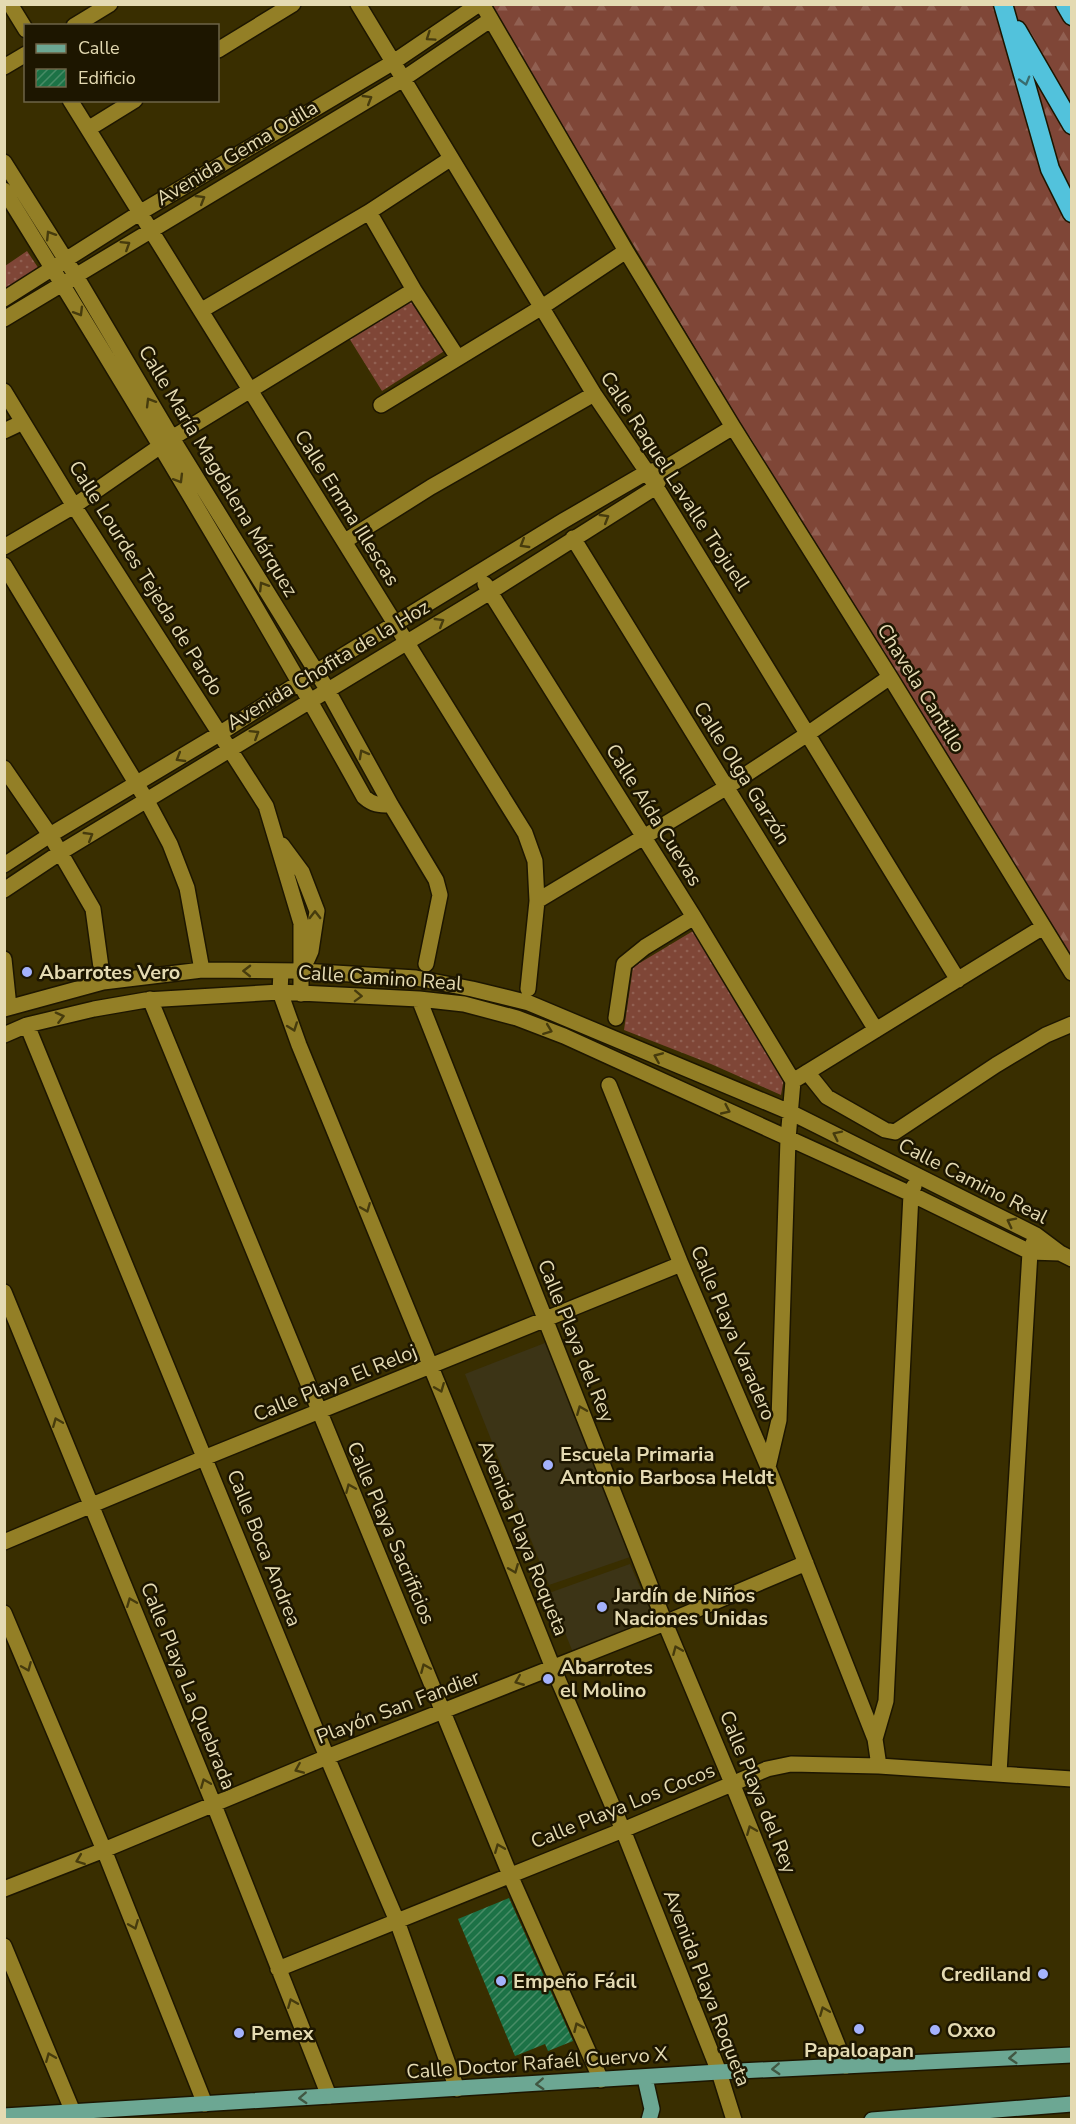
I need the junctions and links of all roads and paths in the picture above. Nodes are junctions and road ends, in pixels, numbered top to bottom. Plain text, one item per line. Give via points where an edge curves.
1 (10, 4) edge
2 (110, 4) edge
3 (293, 4) edge
4 (358, 4) edge
5 (481, 4) edge
6 (1003, 4) edge
7 (1065, 4) edge
8 (1071, 16) edge
9 (490, 20) junction
10 (77, 24) edge
11 (24, 27) edge
12 (219, 49) edge
13 (24, 55) edge
14 (392, 63) junction
15 (4, 67) edge
16 (403, 79) junction
17 (71, 102) edge
18 (132, 102) edge
19 (1071, 125) edge
20 (88, 129) junction
21 (264, 139) junction
22 (275, 155) junction
23 (450, 159) junction
24 (4, 162) edge
25 (4, 190) edge
26 (141, 212) junction
27 (369, 212) junction
28 (1071, 213) edge
29 (151, 230) junction
30 (626, 251) junction
31 (59, 264) junction
32 (69, 280) junction
33 (414, 290) junction
34 (4, 299) edge
35 (542, 307) junction
36 (202, 310) junction
37 (4, 320) edge
38 (458, 358) junction
39 (4, 391) edge
40 (250, 392) junction
41 (594, 394) junction
42 (381, 405) dead end
43 (23, 422) junction
44 (733, 427) junction
45 (4, 431) edge
46 (166, 442) junction
47 (664, 469) junction
48 (647, 472) junction
49 (656, 487) junction
50 (74, 506) junction
51 (573, 538) junction
52 (345, 542) junction
53 (4, 547) edge
54 (4, 565) edge
55 (477, 573) junction
56 (490, 592) junction
57 (394, 623) junction
58 (407, 642) junction
59 (316, 672) junction
60 (890, 676) junction
61 (300, 683) junction
62 (327, 689) junction
63 (310, 700) junction
64 (809, 733) junction
65 (219, 734) junction
66 (231, 749) junction
67 (4, 768) edge
68 (136, 784) junction
69 (727, 787) junction
70 (147, 801) junction
71 (391, 805) junction
72 (50, 835) junction
73 (643, 837) junction
74 (61, 852) junction
75 (4, 865) edge
76 (4, 890) edge
77 (537, 901) junction
78 (694, 917) junction
79 (1044, 927) junction
80 (4, 959) edge
81 (426, 964) dead end
82 (202, 970) junction
83 (281, 971) junction
84 (302, 971) junction
85 (1071, 973) edge
86 (958, 980) junction
87 (103, 982) junction
88 (528, 988) dead end
89 (280, 992) junction
90 (301, 994) junction
91 (150, 999) junction
92 (419, 999) junction
93 (7, 1008) edge
94 (616, 1018) dead end
95 (1071, 1024) edge
96 (27, 1025) junction
97 (876, 1030) junction
98 (4, 1035) edge
99 (807, 1072) junction
100 (793, 1081) junction
101 (609, 1085) dead end
102 (792, 1113) junction
103 (788, 1139) junction
104 (919, 1175) junction
105 (911, 1194) junction
106 (1036, 1234) junction
107 (1030, 1252) junction
108 (1066, 1256) edge
109 (681, 1264) junction
110 (4, 1292) edge
111 (545, 1320) junction
112 (431, 1367) junction
113 (318, 1412) junction
114 (204, 1458) junction
115 (768, 1467) junction
116 (91, 1507) junction
117 (4, 1542) edge
118 (806, 1563) junction
119 (4, 1614) edge
120 (665, 1623) junction
121 (553, 1668) junction
122 (443, 1712) junction
123 (875, 1739) junction
124 (327, 1757) junction
125 (879, 1766) junction
126 (999, 1773) junction
127 (1071, 1779) edge
128 (732, 1783) junction
129 (214, 1805) junction
130 (623, 1830) junction
131 (104, 1850) junction
132 (510, 1875) junction
133 (4, 1889) edge
134 (398, 1920) junction
135 (4, 1946) edge
136 (278, 1969) junction
137 (1071, 2055) edge
138 (846, 2066) junction
139 (718, 2072) junction
140 (645, 2078) junction
141 (601, 2080) junction
142 (457, 2089) junction
143 (329, 2096) junction
144 (205, 2104) junction
145 (1071, 2104) edge
146 (73, 2112) junction
147 (4, 2116) edge
148 (649, 2120) edge
149 (734, 2120) edge
150 (872, 2120) edge

1 - 11 street
2 - 10 street
3 - 12 street
4 - 14 street, Calle Raquel Lavalle Trojuell
5 - 9 street, Chavela Cantillo
5 -> 14 street, Avenida Gema Odila
6 - 19 highway
6 -> 28 highway via 1050,169
7 - 8 highway
9 - 16 street, Avenida Gema Odila
9 - 30 street, Chavela Cantillo
13 - 15 street
14 - 16 street, Calle Raquel Lavalle Trojuell
14 - 21 street, Avenida Gema Odila
22 -> 16 street, Avenida Gema Odila
16 - 23 street, Calle Raquel Lavalle Trojuell
17 - 20 street, Calle Emma Illescas
18 - 20 street
20 - 26 street, Calle Emma Illescas
21 - 22 street
21 - 26 street, Avenida Gema Odila
29 -> 22 street, Avenida Gema Odila
23 - 27 street
23 - 35 street, Calle Raquel Lavalle Trojuell
31 -> 24 street, Calle María Magdalena Márquez
25 - 31 street, Calle María Magdalena Márquez
26 - 29 street, Calle Emma Illescas
26 - 31 street, Avenida Gema Odila
27 - 33 street
27 - 36 street
32 -> 29 street, Avenida Gema Odila
29 - 36 street, Calle Emma Illescas
30 - 35 street
30 - 44 street, Chavela Cantillo
31 - 32 street, Calle María Magdalena Márquez
31 - 34 street, Avenida Gema Odila
32 - 37 street, Avenida Gema Odila
32 - 46 street, Calle María Magdalena Márquez
33 - 38 street
33 - 40 street
35 - 38 street
35 - 41 street, Calle Raquel Lavalle Trojuell
36 - 40 street, Calle Emma Illescas
38 - 42 street
39 - 43 street, Calle Lourdes Tejeda de Pardo
40 - 46 street
40 - 52 street, Calle Emma Illescas
41 - 48 street, Calle Raquel Lavalle Trojuell
41 - 52 street via 431,487
43 - 45 street
43 - 50 street, Calle Lourdes Tejeda de Pardo
44 - 47 street, Avenida Chofita de la Hoz
44 - 60 street, Chavela Cantillo
46 - 50 street
59 -> 46 street, Calle María Magdalena Márquez
46 -> 61 street, Calle María Magdalena Márquez
47 - 48 street, Avenida Chofita de la Hoz
47 - 49 street
48 - 49 street, Calle Raquel Lavalle Trojuell
48 -> 55 street, Avenida Chofita de la Hoz
51 -> 49 street, Avenida Chofita de la Hoz
49 - 64 street, Calle Raquel Lavalle Trojuell
50 - 53 street
50 - 65 street, Calle Lourdes Tejeda de Pardo
51 - 56 street, Avenida Chofita de la Hoz
51 - 69 street, Calle Olga Garzón
52 - 57 street, Calle Emma Illescas
54 - 68 street
55 - 56 street, Calle Aída Cuevas
55 - 57 street, Avenida Chofita de la Hoz
58 -> 56 street, Avenida Chofita de la Hoz
56 - 73 street, Calle Aída Cuevas
57 - 58 street, Calle Emma Illescas
57 - 59 street, Avenida Chofita de la Hoz
58 - 62 street, Avenida Chofita de la Hoz
58 - 77 street, Calle Emma Illescas via 525,833 535,861
59 - 61 street, Avenida Chofita de la Hoz
59 - 62 street, Calle María Magdalena Márquez
60 - 64 street
60 - 79 street, Chavela Cantillo
61 - 63 street, Calle María Magdalena Márquez
61 - 65 street, Avenida Chofita de la Hoz
62 - 63 street, Avenida Chofita de la Hoz
71 -> 62 street, Calle María Magdalena Márquez
66 -> 63 street, Avenida Chofita de la Hoz
63 - 71 street, Calle María Magdalena Márquez via 364,797 370,803
64 - 69 street
64 - 86 street, Calle Raquel Lavalle Trojuell
65 - 66 street, Calle Lourdes Tejeda de Pardo
65 -> 68 street, Avenida Chofita de la Hoz
66 - 70 street, Avenida Chofita de la Hoz
66 - 84 street, Calle Lourdes Tejeda de Pardo via 266,806 301,922
67 - 72 street
68 - 70 street
68 - 72 street, Avenida Chofita de la Hoz
69 - 73 street
69 - 97 street, Calle Olga Garzón
74 -> 70 street, Avenida Chofita de la Hoz
70 - 82 street via 187,888
71 - 81 street, Calle María Magdalena Márquez via 436,880 440,895
72 - 74 street
72 - 75 street, Avenida Chofita de la Hoz
73 - 77 street
73 - 78 street, Calle Aída Cuevas
74 - 76 street, Avenida Chofita de la Hoz
74 - 87 street via 93,909
77 - 88 street, Calle Emma Illescas
78 - 94 street via 624,964
78 - 100 street, Calle Aída Cuevas
79 - 85 street, Chavela Cantillo
79 - 86 street
80 - 93 street
83 -> 82 street, Calle Camino Real
82 - 87 street, Calle Camino Real
83 - 84 street, Calle Camino Real
83 - 89 street, Avenida Playa Roqueta
84 - 90 street, Calle Lourdes Tejeda de Pardo
102 -> 84 street, Calle Camino Real via 529,1003 416,978
86 - 97 street
87 - 93 street, Calle Camino Real
89 - 90 street, Calle Camino Real
89 - 91 street, Calle Camino Real
89 -> 112 street, Avenida Playa Roqueta
90 -> 92 street, Calle Camino Real
96 -> 91 street, Calle Camino Real
91 - 113 street, Calle Playa Sacrificios
92 -> 103 street, Calle Camino Real via 464,1004 517,1018
92 - 111 street, Calle Playa del Rey
95 - 99 street via 996,1065 895,1132 826,1097
96 - 98 street, Calle Camino Real
96 - 114 street, Calle Boca Andrea
97 - 99 street
99 - 100 street
100 - 102 street
101 - 109 street, Calle Playa Varadero
102 - 103 street
104 -> 102 street, Calle Camino Real
103 - 105 street, Calle Camino Real
103 - 115 street via 779,1420
104 - 105 street
106 -> 104 street, Calle Camino Real
105 - 107 street, Calle Camino Real
105 - 123 street via 886,1701
106 - 107 street
106 - 108 street, Calle Camino Real
107 - 108 street, Calle Camino Real
107 - 126 street
109 - 111 street, Calle Playa El Reloj
109 - 115 street, Calle Playa Varadero
116 -> 110 street, Calle Playa La Quebrada
111 - 112 street, Calle Playa El Reloj
120 -> 111 street, Calle Playa del Rey
112 - 113 street, Calle Playa El Reloj
112 -> 121 street, Avenida Playa Roqueta
113 - 114 street, Calle Playa El Reloj
122 -> 113 street, Calle Playa Sacrificios
114 - 116 street, Calle Playa El Reloj
114 - 124 street, Calle Boca Andrea
115 - 118 street, Calle Playa Varadero
116 - 117 street, Calle Playa El Reloj
129 -> 116 street, Calle Playa La Quebrada
118 - 120 street, Playón San Fandier
118 - 123 street, Calle Playa Varadero
119 -> 131 street
120 - 121 street, Playón San Fandier
128 -> 120 street, Calle Playa del Rey
121 -> 122 street, Playón San Fandier
121 - 130 street, Avenida Playa Roqueta
122 - 124 street, Playón San Fandier
132 -> 122 street, Calle Playa Sacrificios
123 - 125 street, Calle Playa Varadero
124 -> 129 street, Playón San Fandier
124 - 134 street, Calle Boca Andrea
125 - 126 street, Calle Playa Los Cocos
125 - 128 street, Calle Playa Los Cocos via 791,1764
126 - 127 street, Calle Playa Los Cocos
128 - 130 street, Calle Playa Los Cocos
138 -> 128 street, Calle Playa del Rey
129 - 131 street, Playón San Fandier
129 - 136 street, Calle Playa La Quebrada
130 - 132 street, Calle Playa Los Cocos
130 - 139 street, Avenida Playa Roqueta
131 -> 133 street, Playón San Fandier
131 -> 144 street
132 - 134 street, Calle Playa Los Cocos
141 -> 132 street, Calle Playa Sacrificios
134 - 136 street, Calle Playa Los Cocos
134 - 142 street, Calle Boca Andrea
146 -> 135 street
143 -> 136 street, Calle Playa La Quebrada
137 -> 138 main road, Calle Doctor Rafaél Cuervo X
138 -> 139 main road, Calle Doctor Rafaél Cuervo X
139 - 140 main road, Calle Doctor Rafaél Cuervo X
139 - 149 street, Avenida Playa Roqueta
140 - 141 main road, Calle Doctor Rafaél Cuervo X
140 - 148 main road via 652,2109
141 -> 142 main road, Calle Doctor Rafaél Cuervo X
142 - 143 main road, Calle Doctor Rafaél Cuervo X
143 -> 144 main road, Calle Doctor Rafaél Cuervo X
144 - 146 main road, Calle Doctor Rafaél Cuervo X
145 - 150 main road
146 - 147 main road, Calle Doctor Rafaél Cuervo X

